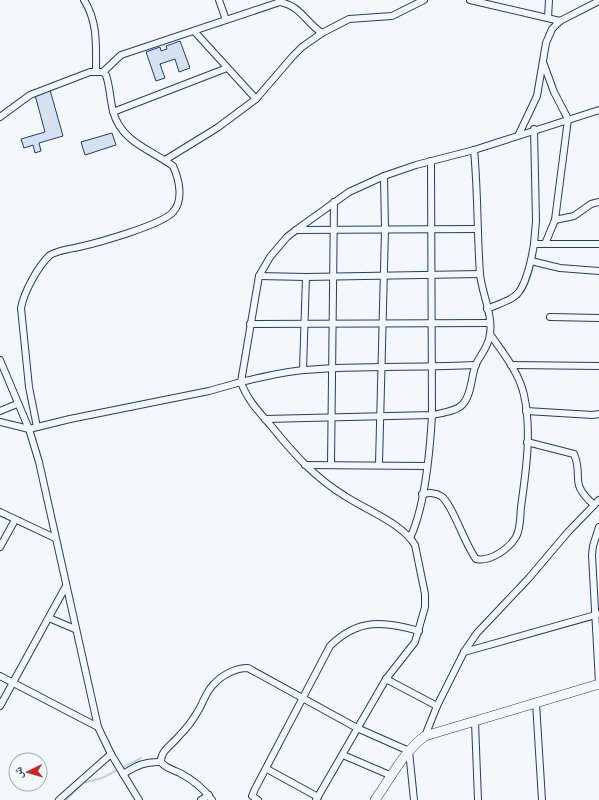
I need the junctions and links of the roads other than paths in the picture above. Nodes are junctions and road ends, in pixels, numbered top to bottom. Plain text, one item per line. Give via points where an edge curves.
1 (84, 0) edge
2 (219, 0) edge
3 (424, 0) edge
4 (470, 0) edge
5 (549, 0) edge
6 (599, 1) edge
7 (548, 18) junction
8 (226, 20) junction
9 (560, 20) junction
10 (194, 31) junction
11 (322, 33) junction
12 (543, 62) junction
13 (227, 68) junction
14 (100, 71) junction
15 (256, 99) junction
16 (599, 110) edge
17 (113, 112) junction
18 (0, 117) edge
19 (568, 119) junction
20 (534, 129) junction
21 (519, 134) junction
22 (474, 150) junction
23 (165, 160) junction
24 (431, 161) junction
25 (384, 176) junction
26 (334, 202) junction
27 (599, 202) edge
28 (555, 220) junction
29 (432, 229) junction
30 (478, 229) junction
31 (296, 230) junction
32 (385, 230) junction
33 (332, 231) junction
34 (534, 244) junction
35 (545, 244) junction
36 (599, 244) edge
37 (531, 261) junction
38 (599, 271) edge
39 (480, 274) junction
40 (430, 275) junction
41 (259, 276) junction
42 (332, 276) junction
43 (383, 276) junction
44 (306, 277) junction
45 (487, 309) junction
46 (550, 318) dead end
47 (599, 318) edge
48 (382, 322) junction
49 (432, 322) junction
50 (490, 323) junction
51 (250, 324) junction
52 (305, 324) junction
53 (332, 324) junction
54 (490, 334) junction
55 (0, 360) edge
56 (476, 365) junction
57 (511, 365) junction
58 (599, 366) edge
59 (332, 368) junction
60 (381, 368) junction
61 (431, 368) junction
62 (303, 370) junction
63 (241, 382) junction
64 (17, 404) junction
65 (0, 411) edge
66 (526, 411) junction
67 (599, 414) edge
68 (380, 415) junction
69 (432, 415) junction
70 (332, 416) junction
71 (265, 419) junction
72 (0, 422) edge
73 (37, 428) junction
74 (29, 430) junction
75 (527, 442) junction
76 (379, 464) junction
77 (305, 465) junction
78 (331, 465) junction
79 (426, 466) junction
80 (422, 494) junction
81 (599, 500) edge
82 (594, 505) junction
83 (0, 512) edge
84 (16, 520) junction
85 (599, 527) edge
86 (55, 538) junction
87 (410, 538) junction
88 (0, 548) edge
89 (596, 578) edge
90 (66, 586) junction
91 (597, 615) edge
92 (49, 618) junction
93 (75, 629) junction
94 (419, 632) junction
95 (464, 652) junction
96 (0, 676) edge
97 (386, 679) junction
98 (12, 683) junction
99 (599, 684) edge
100 (304, 698) junction
101 (536, 703) junction
102 (0, 706) edge
103 (437, 706) junction
104 (475, 722) junction
105 (98, 727) junction
106 (357, 728) junction
107 (425, 736) junction
108 (409, 751) junction
109 (111, 754) junction
110 (343, 754) junction
111 (161, 762) junction
112 (267, 769) junction
113 (122, 773) junction
114 (392, 776) junction
115 (211, 798) edge
116 (317, 799) edge
117 (59, 800) edge
118 (139, 800) edge
119 (201, 800) edge
120 (258, 800) edge
121 (375, 800) edge
122 (414, 800) edge
123 (478, 800) edge
124 (542, 800) edge

1 - 14 street via 96,29
2 - 8 street
3 - 11 street via 392,16 348,19
4 - 7 street
5 - 7 street
6 - 9 street
7 - 9 street
8 - 10 street
8 - 11 street via 280,2 304,14
9 - 12 street via 552,29
10 - 13 street
10 - 14 street via 121,55
11 - 15 street via 302,47
12 - 19 street
12 - 21 street via 537,96
13 - 15 street
13 - 17 street
14 - 17 street via 106,75 108,81
14 - 18 street via 30,94
15 - 23 street via 217,128
16 - 19 street
17 - 23 street via 128,137
19 - 20 street
19 - 28 street
20 - 21 street
20 - 34 street
21 - 22 street
22 - 24 street
22 - 30 street
23 - 73 street via 173,166 178,184 179,197 173,212 162,221 146,227 50,255 45,259 23,297 21,308 24,348
24 - 25 street
24 - 29 street
25 - 26 street
25 - 32 street
26 - 31 street
26 - 33 street
27 - 28 street via 591,204 574,216
28 - 35 street
29 - 30 street
29 - 32 street
29 - 40 street
30 - 39 street
31 - 33 street
31 - 41 street via 270,257
32 - 33 street
32 - 43 street
33 - 42 street
34 - 35 street
34 - 37 street
35 - 36 street
37 - 38 street via 560,268
37 - 45 street via 516,295
39 - 40 street
39 - 45 street
40 - 43 street
40 - 49 street
41 - 44 street
41 - 51 street
42 - 43 street
42 - 44 street
42 - 53 street
43 - 48 street
44 - 52 street
45 - 50 street
46 - 47 street
48 - 49 street
48 - 53 street
48 - 60 street
49 - 50 street
49 - 61 street
50 - 54 street
51 - 52 street
51 - 63 street
52 - 53 street
52 - 62 street
53 - 59 street
54 - 56 street
54 - 57 street
55 - 64 street
56 - 61 street
56 - 69 street via 466,400 462,405
57 - 58 street
57 - 66 street via 524,395
59 - 60 street
59 - 62 street
59 - 70 street
60 - 61 street
60 - 68 street
61 - 69 street
62 - 63 street
63 - 71 street via 248,398
63 - 73 street
64 - 65 street
64 - 74 street
66 - 67 street
66 - 75 street
68 - 69 street
68 - 70 street
68 - 76 street
69 - 79 street
70 - 71 street
70 - 78 street
71 - 77 street
72 - 74 street
73 - 74 street
74 - 86 street via 39,462
75 - 80 street via 520,526 516,537 493,557 476,559 468,549 448,504 434,493
75 - 82 street via 574,454 577,483 581,492
76 - 78 street
76 - 79 street
77 - 78 street
77 - 87 street via 320,480
79 - 80 street
80 - 87 street via 420,512
81 - 82 street
82 - 95 street via 530,578 486,622
83 - 84 street
84 - 86 street
84 - 88 street
85 - 89 street via 593,546
86 - 90 street
87 - 94 street via 418,557 425,594 425,607
89 - 91 street
90 - 92 street
90 - 93 street
91 - 95 street
91 - 99 street
92 - 93 street
92 - 98 street
93 - 105 street
94 - 97 street via 415,642
94 - 100 street via 396,624 383,623 369,624 341,635 330,646
95 - 103 street
96 - 98 street
97 - 103 street
97 - 106 street
98 - 102 street
98 - 105 street
99 - 101 street
100 - 106 street
100 - 111 street via 248,668 229,672 212,685 198,711 160,757
100 - 112 street
101 - 104 street
101 - 124 street
103 - 107 street
104 - 107 street
104 - 123 street
105 - 109 street
106 - 108 street
106 - 110 street
107 - 108 street
108 - 114 street
108 - 122 street
109 - 113 street
109 - 117 street
110 - 114 street
110 - 116 street
111 - 113 street via 150,761
111 - 115 street via 163,766 198,784
112 - 116 street
112 - 120 street via 252,794 253,798
113 - 118 street
114 - 121 street
115 - 119 street

